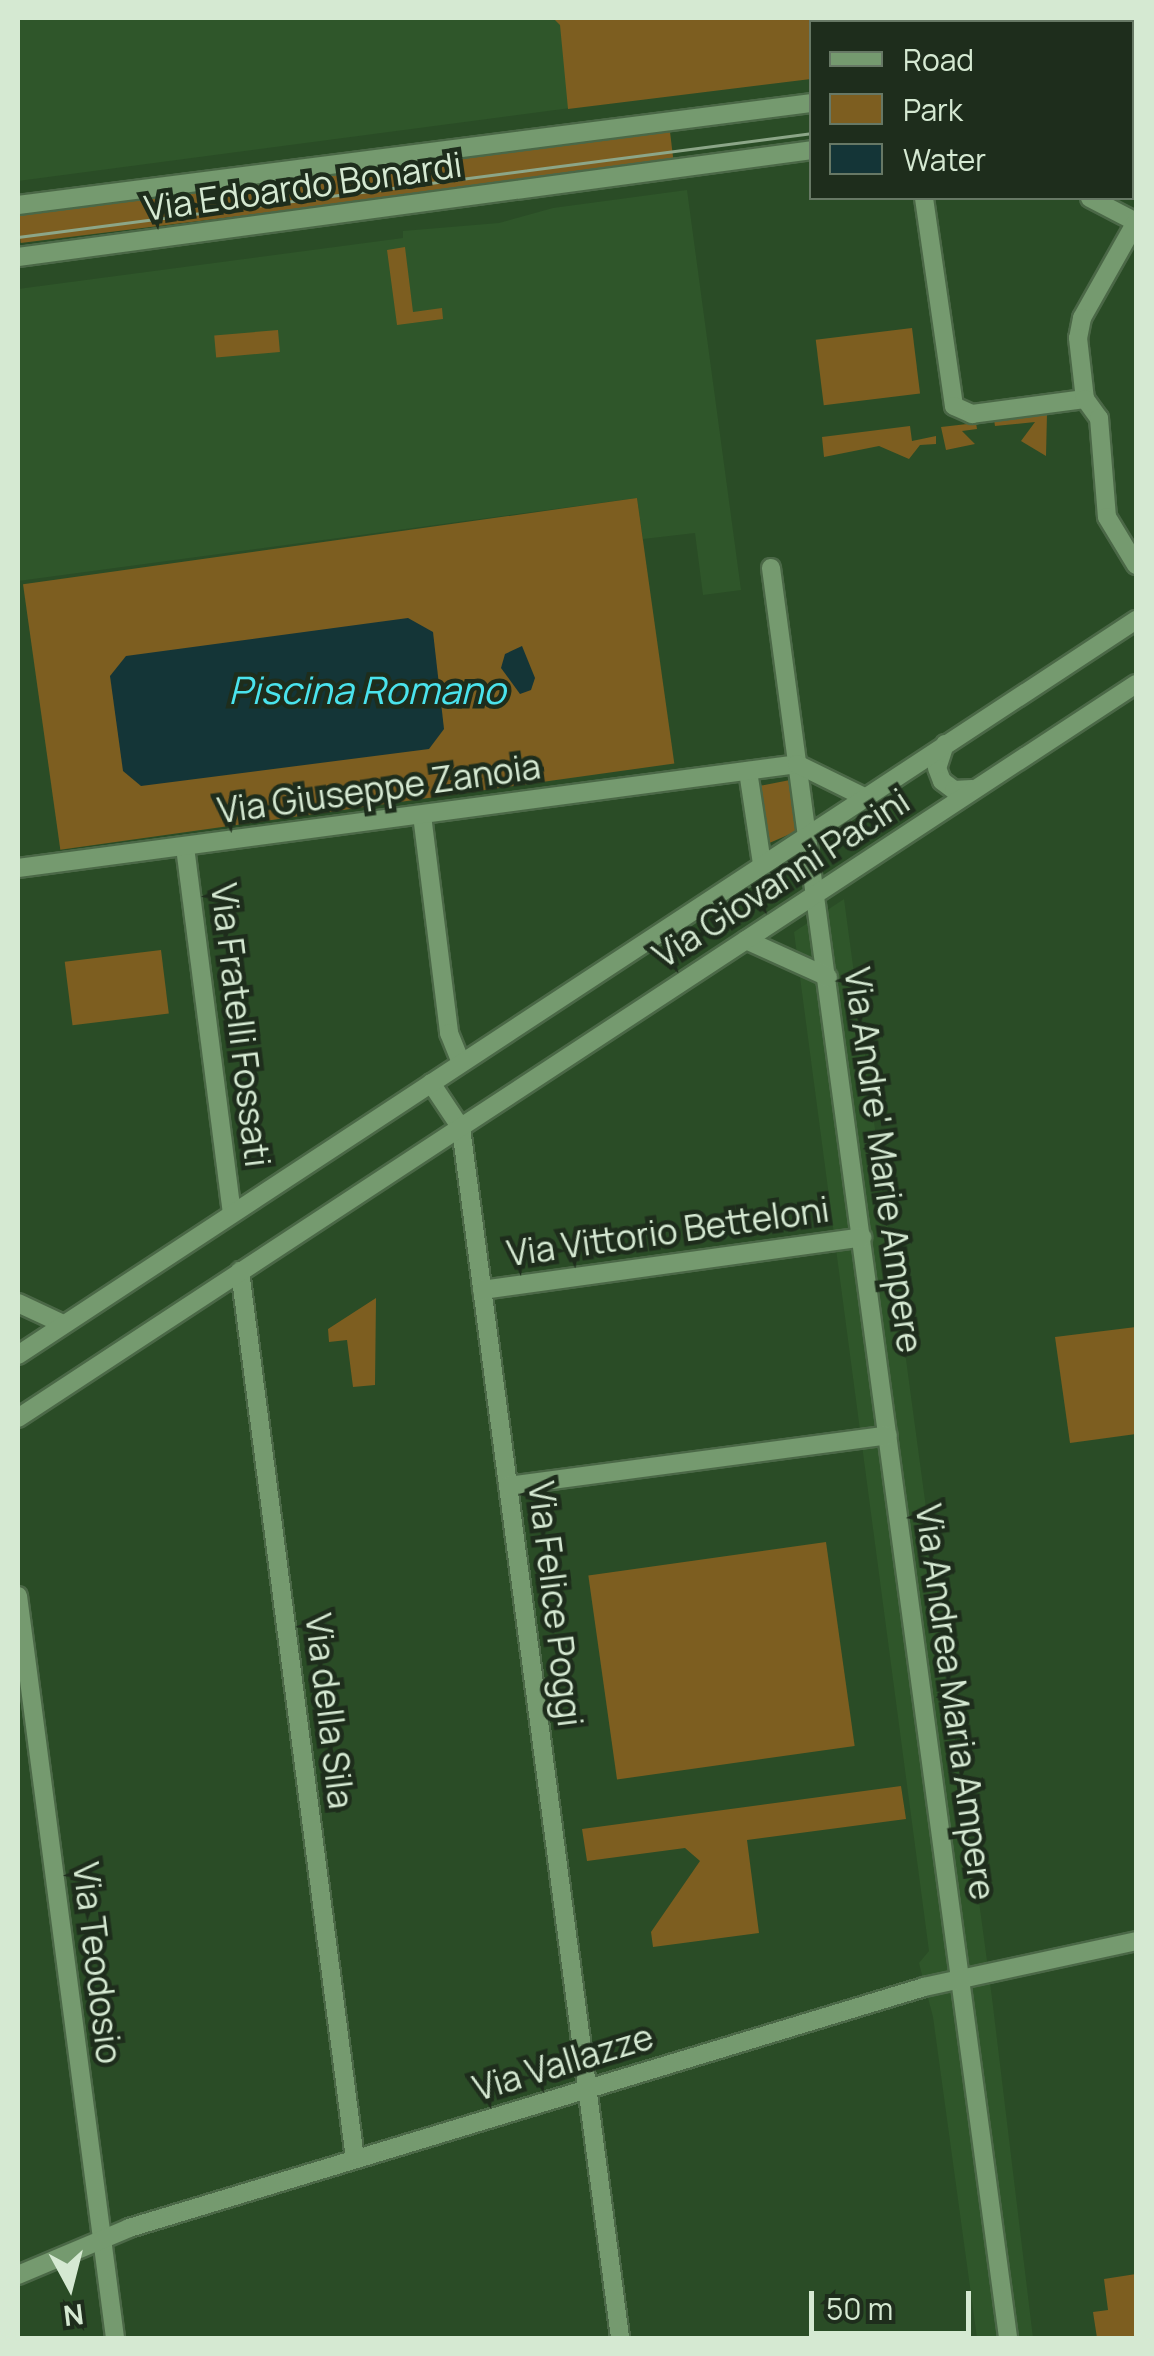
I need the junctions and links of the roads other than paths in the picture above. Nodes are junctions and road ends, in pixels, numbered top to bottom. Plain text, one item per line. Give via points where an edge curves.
1 (809, 103) edge
2 (806, 149) edge
3 (924, 200) edge
4 (1094, 200) edge
5 (18, 205) edge
6 (1136, 222) edge
7 (18, 258) edge
8 (1085, 399) junction
9 (1136, 566) edge
10 (771, 568) dead end
11 (1136, 620) edge
12 (1134, 691) edge
13 (946, 744) junction
14 (797, 764) junction
15 (748, 770) junction
16 (979, 786) junction
17 (864, 797) junction
18 (422, 815) junction
19 (807, 835) junction
20 (185, 847) junction
21 (762, 864) junction
22 (18, 868) edge
23 (816, 894) junction
24 (746, 940) junction
25 (828, 976) junction
26 (461, 1062) junction
27 (431, 1083) junction
28 (461, 1128) junction
29 (232, 1212) junction
30 (862, 1238) junction
31 (240, 1271) junction
32 (482, 1290) junction
33 (18, 1303) edge
34 (63, 1324) junction
35 (18, 1355) edge
36 (18, 1418) edge
37 (888, 1435) junction
38 (508, 1486) junction
39 (18, 1596) edge
40 (1136, 1941) edge
41 (960, 1977) junction
42 (586, 2089) junction
43 (355, 2159) junction
44 (102, 2238) junction
45 (18, 2276) edge
46 (115, 2338) edge
47 (620, 2338) edge
48 (1008, 2338) edge

1 - 5 street, Via Edoardo Bonardi
2 - 7 street, Via Edoardo Bonardi
3 - 8 street via 957,409 972,414
4 - 6 street
6 - 8 street via 1079,326
8 - 9 street via 1099,418 1107,517
10 - 14 street
11 - 13 street, Via Giovanni Pacini
12 - 16 street, Via Giovanni Pacini
13 - 16 street via 937,768 942,781 960,791
13 - 17 street, Via Giovanni Pacini
14 - 15 street
14 - 17 street, Via Giovanni Pacini
14 - 19 street, Via Andre' Marie Ampere
15 - 18 street, Via Giuseppe Zanoia
15 - 21 street
16 - 23 street, Via Giovanni Pacini
17 - 19 street, Via Giovanni Pacini
18 - 20 street, Via Giuseppe Zanoia
18 - 26 street via 449,1033
19 - 21 street, Via Giovanni Pacini
19 - 23 street, Via Andre' Marie Ampere
20 - 22 street, Via Giuseppe Zanoia
20 - 29 street, Via Fratelli Fossati
21 - 26 street, Via Giovanni Pacini
23 - 24 street, Via Giovanni Pacini
23 - 25 street, Via Andre' Marie Ampere
24 - 25 street
24 - 28 street, Via Giovanni Pacini
25 - 30 street, Via Andre' Marie Ampere
26 - 27 street, Via Giovanni Pacini
27 - 28 street
27 - 29 street, Via Giovanni Pacini
28 - 31 street, Via Giovanni Pacini
28 - 32 street, Via Felice Poggi
29 - 34 street, Via Giovanni Pacini
30 - 32 street, Via Vittorio Betteloni
30 - 37 street, Via Andre' Marie Ampere
31 - 36 street, Via Giovanni Pacini
31 - 43 street, Via della Sila
32 - 38 street, Via Felice Poggi
33 - 34 street
34 - 35 street, Via Giovanni Pacini
37 - 38 street
37 - 41 street, Via Andrea Maria Ampere
38 - 42 street, Via Felice Poggi
39 - 44 street, Via Teodosio
40 - 41 street, Via Vallazze
41 - 42 street, Via Vallazze
41 - 48 street
42 - 43 street, Via Vallazze
42 - 47 street, Via Felice Poggi
43 - 44 street, Via Vallazze
44 - 45 street, Via Vallazze
44 - 46 street, Via Teodosio

